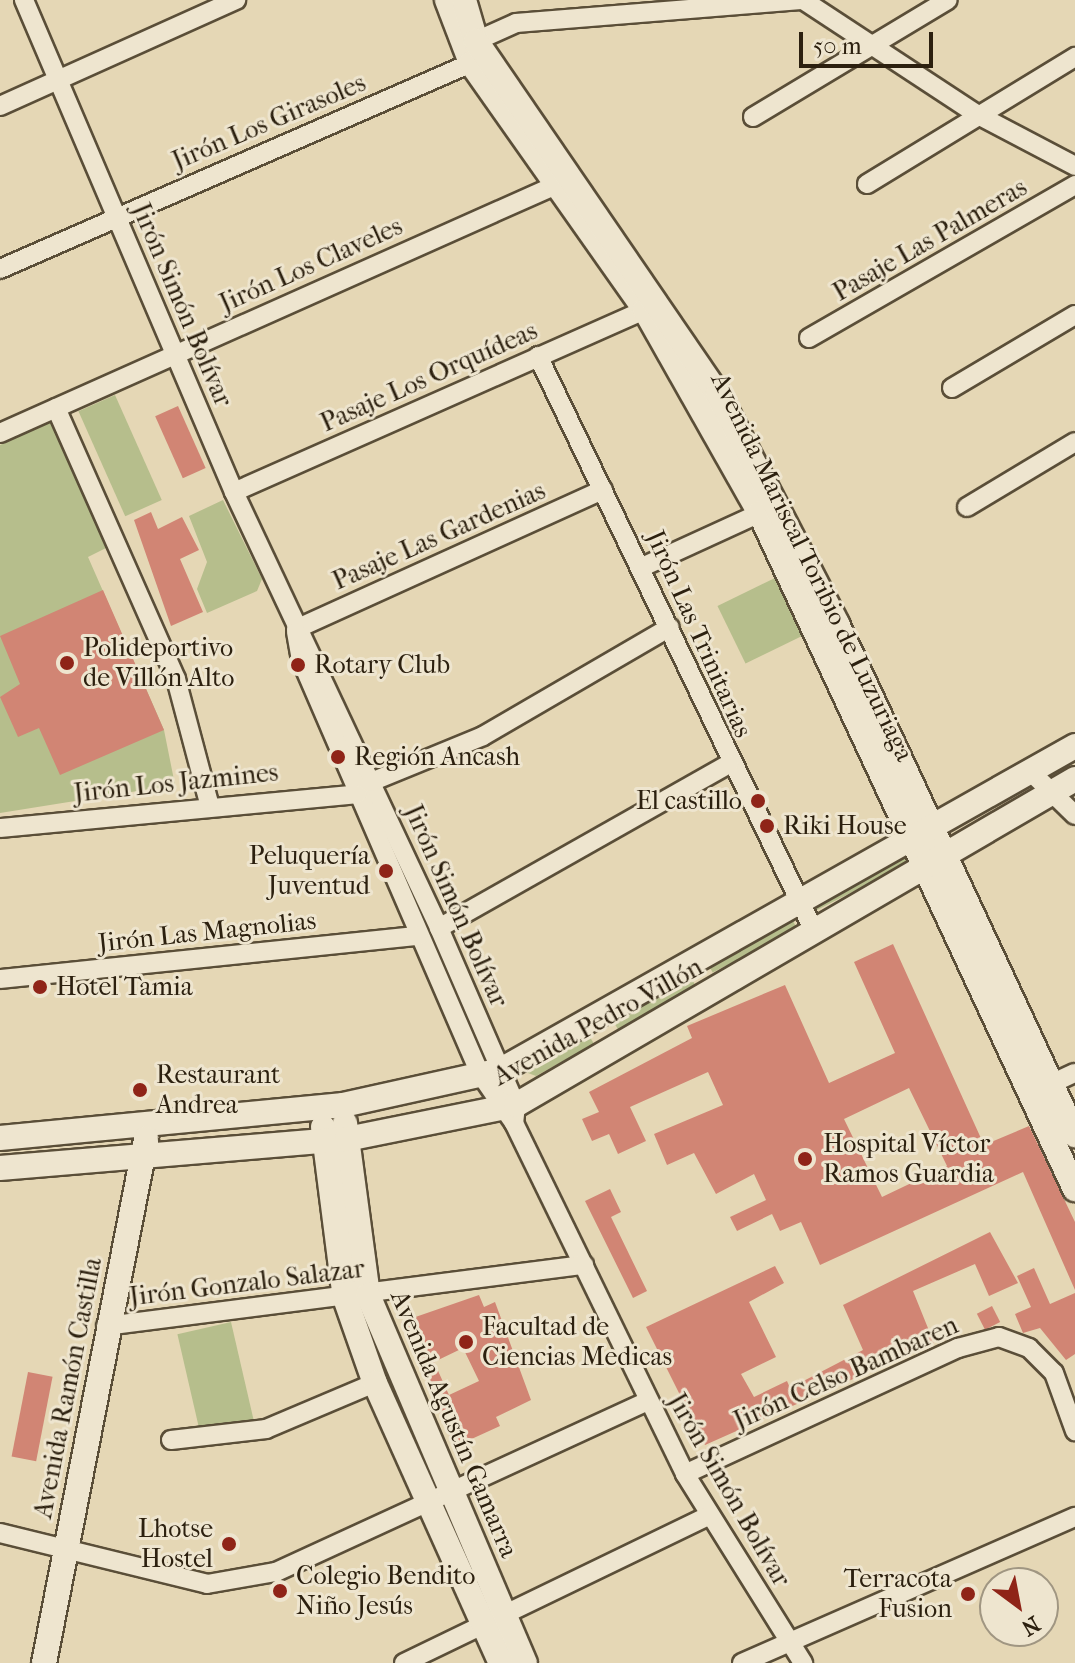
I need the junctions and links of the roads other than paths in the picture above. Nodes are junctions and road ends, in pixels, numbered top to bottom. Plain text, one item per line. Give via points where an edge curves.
1 (24, 0) edge
2 (236, 0) edge
3 (447, 0) edge
4 (464, 0) edge
5 (802, 0) edge
6 (948, 0) edge
7 (868, 47) junction
8 (473, 52) junction
9 (1075, 57) edge
10 (58, 79) junction
11 (0, 106) edge
12 (978, 115) junction
13 (753, 117) dead end
14 (1075, 166) edge
15 (867, 184) dead end
16 (556, 185) junction
17 (1075, 185) edge
18 (117, 216) junction
19 (0, 269) edge
20 (645, 310) junction
21 (1075, 315) edge
22 (809, 338) dead end
23 (173, 354) junction
24 (538, 356) junction
25 (952, 388) dead end
26 (56, 408) junction
27 (0, 433) edge
28 (1075, 442) edge
29 (603, 490) junction
30 (234, 492) junction
31 (967, 507) dead end
32 (769, 509) junction
33 (640, 568) junction
34 (670, 627) junction
35 (296, 629) junction
36 (1075, 746) edge
37 (729, 764) junction
38 (1032, 773) junction
39 (1075, 779) edge
40 (364, 788) junction
41 (1047, 794) junction
42 (209, 803) junction
43 (1075, 815) edge
44 (0, 828) edge
45 (924, 832) junction
46 (937, 861) junction
47 (799, 902) junction
48 (439, 928) junction
49 (815, 933) junction
50 (419, 936) junction
51 (693, 962) junction
52 (0, 979) edge
53 (711, 993) junction
54 (592, 1019) junction
55 (611, 1051) junction
56 (491, 1073) junction
57 (1075, 1073) edge
58 (1043, 1088) junction
59 (332, 1107) junction
60 (510, 1112) junction
61 (149, 1123) junction
62 (1075, 1135) edge
63 (0, 1138) edge
64 (335, 1141) junction
65 (144, 1153) junction
66 (0, 1168) edge
67 (1075, 1189) edge
68 (584, 1265) junction
69 (357, 1296) junction
70 (106, 1326) junction
71 (375, 1383) junction
72 (647, 1401) junction
73 (1075, 1431) edge
74 (171, 1440) dead end
75 (685, 1474) junction
76 (451, 1488) junction
77 (428, 1499) junction
78 (708, 1516) junction
79 (1075, 1517) edge
80 (0, 1533) edge
81 (67, 1546) junction
82 (495, 1621) junction
83 (788, 1642) junction
84 (44, 1663) edge
85 (404, 1663) edge
86 (501, 1663) edge
87 (525, 1663) edge
88 (742, 1663) edge
89 (803, 1663) edge

1 - 10 street, Jirón Simón Bolívar
2 - 10 street
3 - 8 main road, Avenida Mariscal Toribio de Luzuriaga
4 - 8 main road, Avenida Mariscal Toribio de Luzuriaga
5 - 7 street
5 - 8 street, Jirón Los Girasoles via 516,23
6 - 7 street
7 - 12 street
7 - 13 street
8 - 16 main road, Avenida Mariscal Toribio de Luzuriaga
8 - 18 street, Jirón Los Girasoles
8 - 32 main road, Avenida Mariscal Toribio de Luzuriaga via 660,299
9 - 12 street
10 - 11 street
10 - 18 street, Jirón Simón Bolívar
12 - 14 street
12 - 15 street
16 - 20 main road, Avenida Mariscal Toribio de Luzuriaga
16 - 23 street, Jirón Los Claveles
17 - 22 street, Pasaje Las Palmeras
18 - 19 street, Jirón Los Girasoles
18 - 23 street, Jirón Simón Bolívar
20 - 24 street, Pasaje Los Orquídeas
20 - 32 main road, Avenida Mariscal Toribio de Luzuriaga
21 - 25 street
23 - 26 street, Jirón Los Claveles
23 - 30 street, Jirón Simón Bolívar
24 - 29 street, Jirón Las Trinitarias
24 - 30 street, Pasaje Los Orquídeas
26 - 27 street, Jirón Los Claveles
26 - 42 street via 176,679
28 - 31 street
29 - 33 street, Jirón Las Trinitarias
29 - 35 street, Pasaje Las Gardenias
30 - 35 street, Jirón Simón Bolívar
32 - 33 street
32 - 45 main road, Avenida Mariscal Toribio de Luzuriaga
33 - 34 street, Jirón Las Trinitarias
34 - 37 street, Jirón Las Trinitarias
34 - 40 street, Jirón Los Jazmines via 483,736
35 - 40 street, Jirón Simón Bolívar via 314,653
36 - 38 main road, Avenida Pedro Villón
37 - 47 street, Jirón Las Trinitarias
37 - 48 street
38 - 41 street
38 - 45 main road, Avenida Pedro Villón
39 - 41 main road, Avenida Pedro Villón
40 - 42 street, Jirón Los Jazmines
40 - 48 street, Jirón Simón Bolívar
40 - 50 street, Jirón Simón Bolívar
41 - 43 street
41 - 46 main road, Avenida Pedro Villón
42 - 44 street, Jirón Los Jazmines
45 - 46 main road, Avenida Mariscal Toribio de Luzuriaga
45 - 47 main road, Avenida Pedro Villón
46 - 49 main road, Avenida Pedro Villón
46 - 58 main road, Avenida Mariscal Toribio de Luzuriaga
47 - 49 street, Jirón Las Trinitarias
47 - 51 main road, Avenida Pedro Villón
48 - 56 street, Jirón Simón Bolívar
49 - 53 main road, Avenida Pedro Villón
50 - 52 street, Jirón Las Magnolias
50 - 56 street, Jirón Simón Bolívar
51 - 53 main road
51 - 54 main road, Avenida Pedro Villón
53 - 55 main road, Avenida Pedro Villón
54 - 55 main road
54 - 56 main road, Avenida Pedro Villón
55 - 60 main road, Avenida Pedro Villón
56 - 59 main road, Avenida Pedro Villón
56 - 60 street, Jirón Simón Bolívar
57 - 58 street
58 - 62 main road, Avenida Mariscal Toribio de Luzuriaga
58 - 67 main road, Avenida Mariscal Toribio de Luzuriaga
59 - 61 main road, Avenida Pedro Villón
59 - 64 main road, Avenida Agustín Gamarra
60 - 64 main road, Avenida Pedro Villón
60 - 68 street, Jirón Simón Bolívar
61 - 63 main road, Avenida Pedro Villón
61 - 65 main road, Avenida Ramón Castilla
64 - 65 main road, Avenida Pedro Villón
64 - 69 main road, Avenida Agustín Gamarra
65 - 66 main road, Avenida Pedro Villón
65 - 70 main road, Avenida Ramón Castilla
68 - 69 street, Jirón Gonzalo Salazar
68 - 72 street, Jirón Simón Bolívar
69 - 70 street, Jirón Gonzalo Salazar
69 - 71 main road, Avenida Agustín Gamarra
69 - 76 main road, Avenida Agustín Gamarra
70 - 81 main road, Avenida Ramón Castilla
71 - 74 street via 266,1429
71 - 77 main road, Avenida Agustín Gamarra
72 - 75 street, Jirón Simón Bolívar
72 - 76 street
73 - 75 street, Jirón Celso Bambaren via 1054,1373 1029,1348 999,1337 958,1348
75 - 78 street, Jirón Simón Bolívar
76 - 77 street
76 - 82 main road, Avenida Agustín Gamarra
77 - 81 street via 276,1572 207,1584
77 - 82 main road, Avenida Agustín Gamarra
78 - 82 street
78 - 83 street, Jirón Simón Bolívar
79 - 83 street
80 - 81 street
81 - 84 main road, Avenida Ramón Castilla
82 - 85 street
82 - 86 main road, Avenida Agustín Gamarra
82 - 87 main road, Avenida Agustín Gamarra
83 - 88 street
83 - 89 street, Jirón Simón Bolívar

